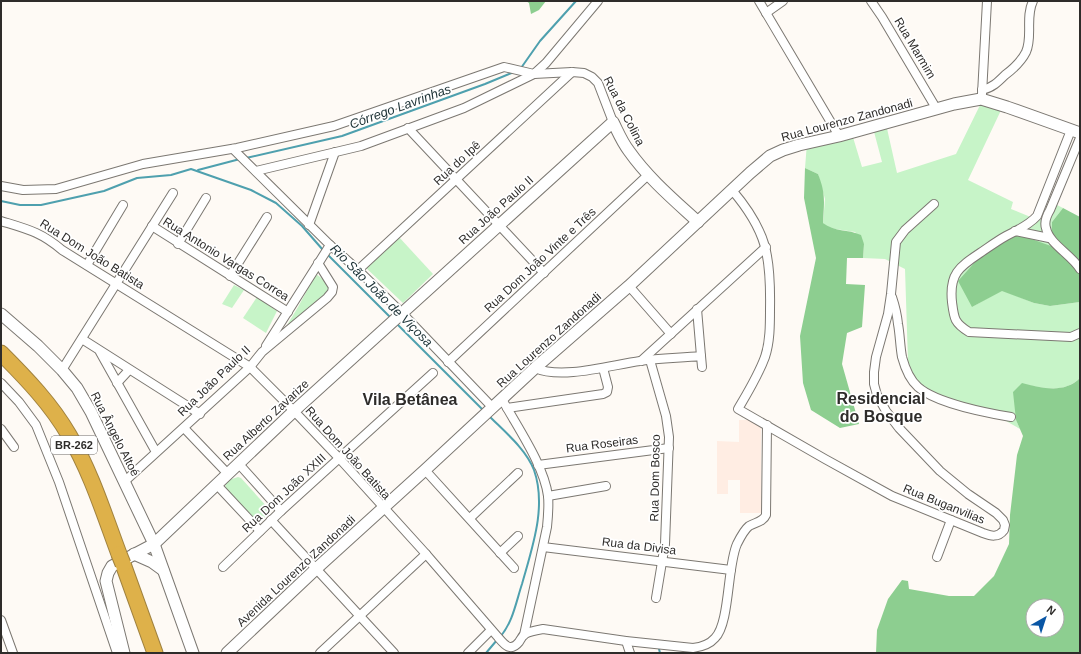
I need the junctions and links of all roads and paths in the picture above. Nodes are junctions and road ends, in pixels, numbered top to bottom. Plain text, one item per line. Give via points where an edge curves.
1 (598, 1) edge
2 (759, 1) edge
3 (783, 1) edge
4 (871, 1) edge
5 (987, 1) edge
6 (1033, 1) edge
7 (766, 13) junction
8 (572, 72) junction
9 (534, 74) junction
10 (982, 95) junction
11 (936, 108) junction
12 (613, 122) junction
13 (408, 128) junction
14 (1076, 131) edge
15 (840, 136) junction
16 (1080, 138) edge
17 (236, 151) junction
18 (335, 152) junction
19 (256, 171) junction
20 (648, 175) junction
21 (456, 180) junction
22 (1, 186) edge
23 (732, 190) junction
24 (173, 193) dead end
25 (206, 198) dead end
26 (934, 204) dead end
27 (123, 205) dead end
28 (267, 217) dead end
29 (1, 221) edge
30 (698, 222) junction
31 (309, 225) junction
32 (498, 225) junction
33 (152, 226) junction
34 (1015, 231) junction
35 (1049, 238) junction
36 (178, 244) junction
37 (328, 247) junction
38 (766, 247) junction
39 (320, 260) junction
40 (87, 265) junction
41 (1080, 269) edge
42 (358, 270) junction
43 (544, 273) junction
44 (230, 276) junction
45 (116, 283) junction
46 (629, 286) junction
47 (892, 294) junction
48 (697, 309) junction
49 (288, 312) junction
50 (1, 314) edge
51 (399, 316) junction
52 (1080, 333) edge
53 (671, 334) junction
54 (82, 339) junction
55 (99, 350) junction
56 (262, 352) junction
57 (1, 353) edge
58 (701, 356) junction
59 (645, 361) junction
60 (448, 362) junction
61 (250, 367) junction
62 (702, 367) dead end
63 (535, 368) junction
64 (603, 368) junction
65 (62, 370) junction
66 (129, 370) junction
67 (432, 373) dead end
68 (1, 383) edge
69 (117, 383) junction
70 (504, 403) junction
71 (294, 411) junction
72 (487, 413) junction
73 (200, 414) junction
74 (1011, 417) dead end
75 (767, 425) junction
76 (184, 428) junction
77 (1, 430) edge
78 (14, 447) dead end
79 (669, 448) junction
80 (156, 452) junction
81 (338, 458) junction
82 (238, 463) junction
83 (538, 465) junction
84 (426, 470) junction
85 (518, 473) dead end
86 (228, 474) junction
87 (125, 481) junction
88 (217, 485) junction
89 (606, 486) dead end
90 (548, 496) junction
91 (383, 509) junction
92 (281, 511) junction
93 (470, 518) junction
94 (271, 520) junction
95 (951, 520) junction
96 (146, 526) junction
97 (260, 531) junction
98 (518, 536) dead end
99 (154, 544) junction
100 (543, 547) junction
101 (138, 552) junction
102 (500, 553) junction
103 (426, 554) junction
104 (937, 557) dead end
105 (118, 561) junction
106 (662, 561) junction
107 (223, 567) dead end
108 (317, 568) junction
109 (514, 568) dead end
110 (163, 570) junction
111 (731, 570) junction
112 (656, 598) dead end
113 (360, 616) junction
114 (1, 620) edge
115 (494, 633) junction
116 (524, 635) junction
117 (626, 641) junction
118 (13, 653) edge
119 (116, 653) edge
120 (124, 653) edge
121 (155, 653) edge
122 (193, 653) edge
123 (227, 653) edge
124 (320, 653) edge
125 (394, 653) edge
126 (468, 653) edge
127 (630, 653) edge

1 - 9 street
2 - 7 street
3 - 7 street
4 - 11 street, Rua Marmim
5 - 10 street
6 - 10 street via 1026,52 1004,77
7 - 15 street
8 - 9 street, Rua da Colina
8 - 12 street, Rua da Colina via 584,73 598,83
8 - 21 street, Rua do Ipê
9 - 13 street via 464,108
9 - 17 street via 504,67 334,126
10 - 11 street, Rua Lourenzo Zandonadi
10 - 14 street via 1007,107
11 - 15 street, Rua Lourenzo Zandonadi
12 - 20 street, Rua da Colina via 627,150
12 - 32 street, Rua João Paulo II
13 - 18 street via 361,146
13 - 21 street
14 - 34 street via 1036,216 1032,222
15 - 23 street, Rua Lourenzo Zandonadi via 799,145 770,156
16 - 35 street via 1046,219 1045,227
17 - 19 street
17 - 22 street via 143,164 56,189 23,190
18 - 19 street
18 - 31 street
19 - 31 street
20 - 30 street, Rua da Colina
20 - 43 street, Rua Dom João Vinte e Três
21 - 32 street
21 - 42 street, Rua do Ipê
23 - 30 street, Rua Lourenzo Zandonadi
23 - 38 street via 753,218
24 - 33 street
25 - 36 street
26 - 47 street, Rua Buganvilias via 904,230 896,242
27 - 40 street
28 - 44 street
29 - 40 street, Rua Dom João Batista via 41,234
30 - 46 street, Rua Lourenzo Zandonadi
31 - 37 street
32 - 43 street
32 - 51 street, Rua João Paulo II
33 - 36 street, Rua Antonio Vargas Correa
33 - 45 street
34 - 35 street
34 - 52 street via 963,265 956,273 951,290 957,323 969,332 980,333 1071,337
35 - 41 street via 1070,256
36 - 44 street, Rua Antonio Vargas Correa
37 - 39 street
37 - 42 street
38 - 48 street
38 - 75 street, Rua Buganvilias via 770,289 769,337 758,375 738,409
39 - 49 street
39 - 56 street, Rua João Paulo II via 333,286 332,292
40 - 45 street, Rua Dom João Batista
42 - 51 street
43 - 60 street, Rua Dom João Vinte e Três
44 - 49 street, Rua Antonio Vargas Correa
45 - 54 street
45 - 61 street, Rua Dom João Batista
46 - 53 street
46 - 63 street, Rua Lourenzo Zandonadi
47 - 74 street via 902,357 909,375 917,386 945,401
47 - 95 street, Rua Buganvilias via 874,372 877,395 899,428 929,460 953,483 996,513 1005,525 1004,530 993,536
48 - 53 street
48 - 58 street
49 - 56 street
50 - 65 street, Rua Ângelo Altoé
51 - 60 street
51 - 71 street, Rua Alberto Zavarize
53 - 59 street
54 - 55 street
54 - 65 street
55 - 66 street
55 - 69 street
56 - 61 street, Rua João Paulo II
57 - 105 highway, BR-262 via 30,382 70,435 89,476
58 - 59 street
58 - 62 street
59 - 64 street
59 - 79 street, Rua Dom Bosco via 666,416
60 - 72 street
61 - 71 street, Rua Dom João Batista
61 - 73 street, Rua João Paulo II
63 - 64 street via 556,372
63 - 70 street, Rua Lourenzo Zandonadi
64 - 70 street via 608,388 603,394
65 - 87 street, Rua Ângelo Altoé via 77,388 91,412
66 - 69 street
66 - 73 street
67 - 81 street, Rua Dom João XXIII
68 - 119 street via 36,426 58,482
69 - 80 street
70 - 72 street, Rua Lourenzo Zandonadi
70 - 83 street
71 - 81 street, Rua Dom João Batista
71 - 82 street, Rua Alberto Zavarize
72 - 84 street, Rua Lourenzo Zandonadi
73 - 76 street, Rua João Paulo II
75 - 95 street, Rua Buganvilias via 892,496
75 - 111 street via 766,515 764,520 749,526 743,532 736,545
76 - 80 street, Rua João Paulo II
76 - 86 street
77 - 78 street
79 - 83 street, Rua Roseiras
79 - 106 street, Rua Dom Bosco
80 - 87 street, Rua João Paulo II
81 - 91 street, Rua Dom João Batista
81 - 92 street, Rua Dom João XXIII
82 - 86 street, Rua Alberto Zavarize
82 - 92 street
83 - 90 street
84 - 91 street, Rua Lourenzo Zandonadi
84 - 93 street
85 - 93 street
86 - 88 street, Rua Alberto Zavarize
87 - 96 street, Rua Ângelo Altoé
88 - 97 street
88 - 99 street, Rua Alberto Zavarize
89 - 90 street
90 - 100 street via 549,511
91 - 103 street, Rua Dom João Batista
91 - 108 street, Avenida Lourenzo Zandonadi
92 - 94 street, Rua Dom João XXIII
93 - 102 street
94 - 97 street, Rua Dom João XXIII
94 - 108 street
95 - 104 street
96 - 99 street, Rua Ângelo Altoé
96 - 101 street
97 - 107 street, Rua Dom João XXIII
98 - 102 street
99 - 101 street, Rua Alberto Zavarize
99 - 110 street, Rua Ângelo Altoé
100 - 106 street, Rua da Divisa
100 - 116 street
101 - 105 street, Rua Alberto Zavarize
101 - 110 street
102 - 109 street
103 - 113 street
103 - 115 street, Rua Dom João Batista
105 - 120 street via 108,573 106,581
105 - 121 highway, BR-262
106 - 111 street, Rua da Divisa
106 - 112 street, Rua Dom Bosco
108 - 113 street
108 - 123 street, Avenida Lourenzo Zandonadi
110 - 122 street, Rua Ângelo Altoé
111 - 117 street via 720,629 710,643 693,648
113 - 124 street
113 - 125 street
114 - 118 street
115 - 116 street, Rua Dom João Batista via 505,646 511,648
115 - 126 street
116 - 117 street via 543,629
117 - 127 street

